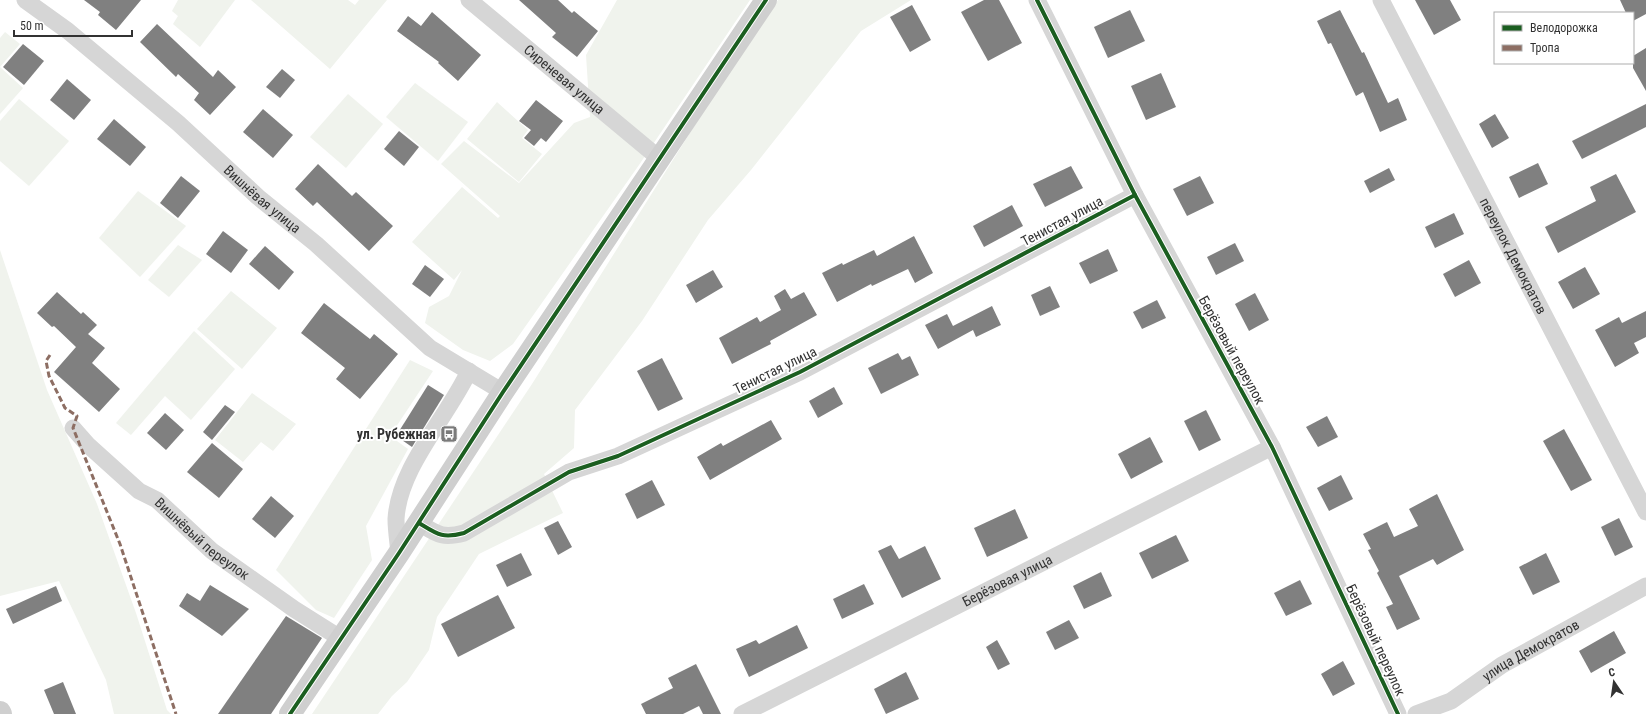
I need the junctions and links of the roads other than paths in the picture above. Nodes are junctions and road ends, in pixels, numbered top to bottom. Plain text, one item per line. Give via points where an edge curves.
1 (25, 0) edge
2 (469, 0) edge
3 (766, 0) edge
4 (1037, 0) edge
5 (1381, 0) edge
6 (660, 159) junction
7 (1135, 195) junction
8 (469, 371) junction
9 (503, 392) junction
10 (73, 428) dead end
11 (1272, 447) junction
12 (1646, 512) edge
13 (419, 523) junction
14 (400, 553) junction
15 (1646, 586) edge
16 (340, 638) junction
17 (290, 714) edge
18 (742, 714) edge
19 (1398, 714) edge
20 (1416, 714) edge

1 - 8 street, Вишнёвая улица via 68,31 178,123 430,348
2 - 6 street, Сиреневая улица
3 - 6 street
4 - 7 street, Берёзовый переулок
5 - 12 street, переулок Демократов
6 - 9 street
7 - 11 street, Берёзовый переулок
7 - 13 street, Тенистая улица via 800,372 618,456 569,472 464,533 441,536
8 - 9 street, Вишнёвая улица
8 - 14 street via 461,389 411,470 400,497 396,520
9 - 13 street
10 - 16 street, Вишнёвый переулок via 139,492 157,500 212,551
11 - 18 street, Берёзовая улица
11 - 19 street, Берёзовый переулок
13 - 14 street
14 - 16 street
15 - 20 street, улица Демократов via 1502,665 1451,701
16 - 17 street

